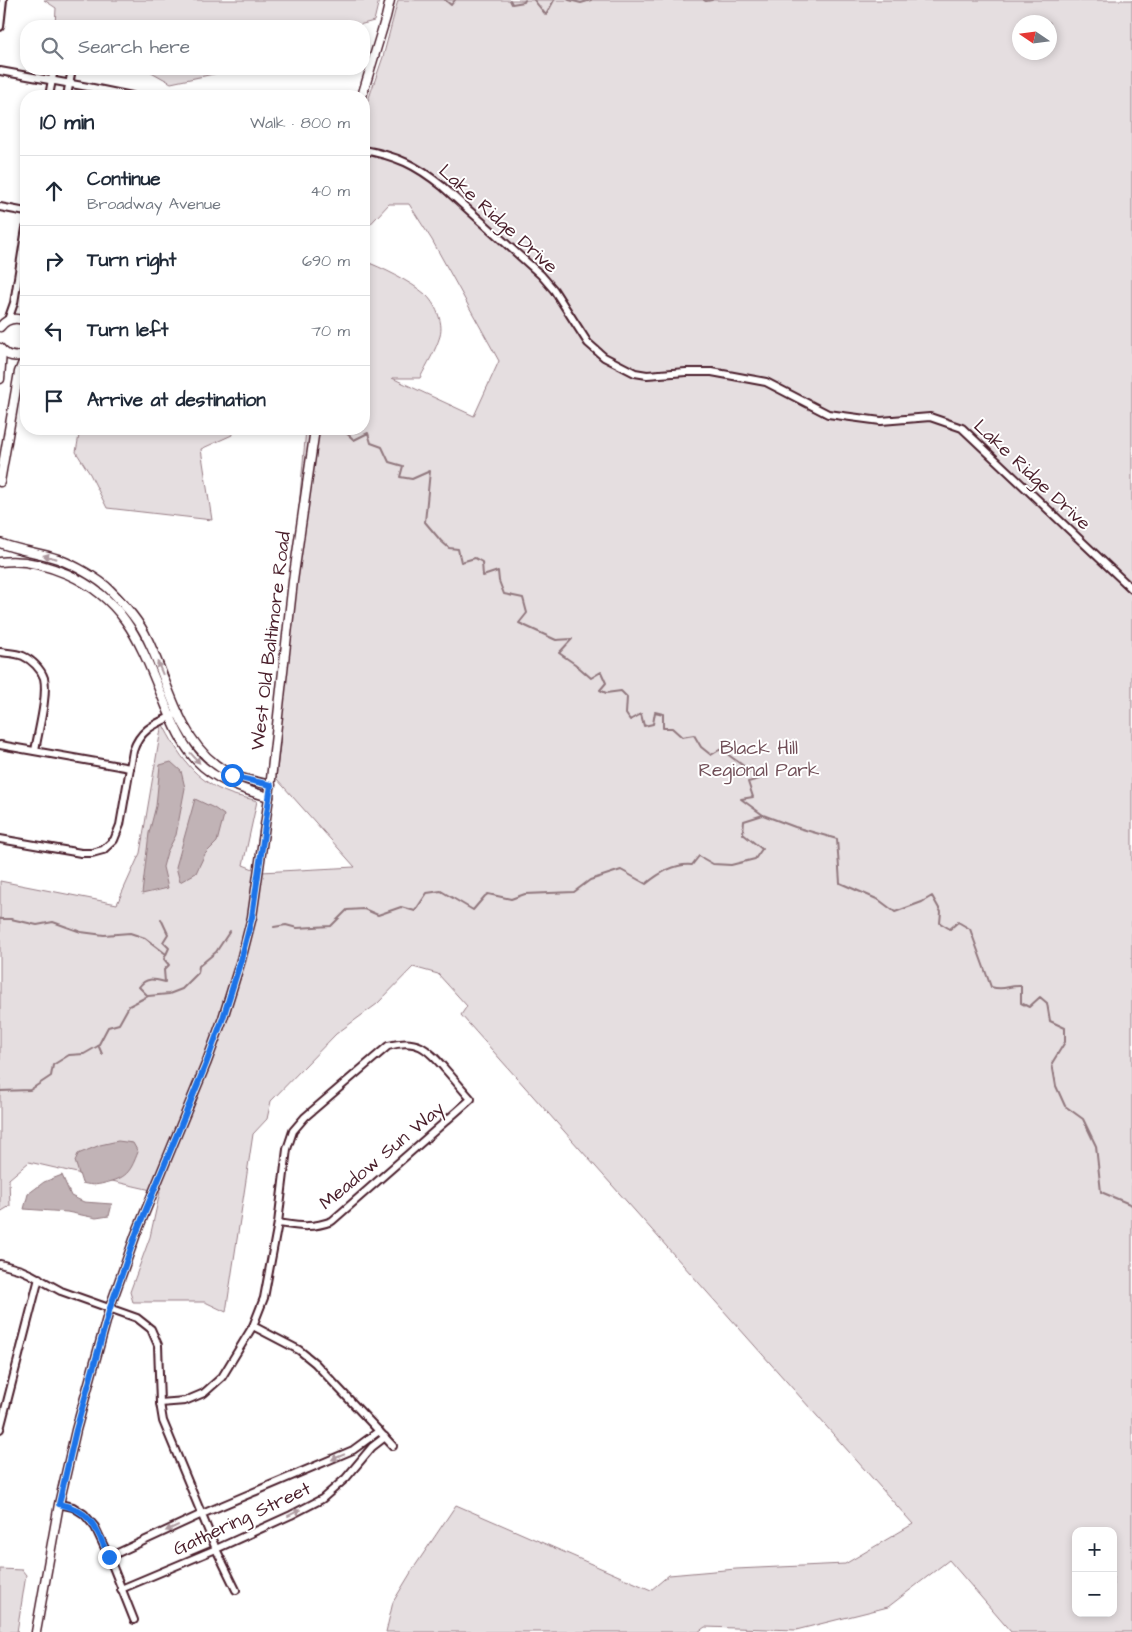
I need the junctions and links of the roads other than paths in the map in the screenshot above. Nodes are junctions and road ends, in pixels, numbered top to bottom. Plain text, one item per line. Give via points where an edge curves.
1 (2, 0) edge
2 (390, 0) edge
3 (0, 27) edge
4 (370, 70) edge
5 (0, 71) edge
6 (20, 74) edge
7 (23, 75) edge
8 (53, 75) edge
9 (71, 75) edge
10 (368, 75) edge
11 (52, 80) junction
12 (69, 83) junction
13 (50, 90) edge
14 (68, 90) edge
15 (103, 90) edge
16 (364, 90) edge
17 (370, 151) edge
18 (0, 207) edge
19 (20, 211) edge
20 (20, 266) edge
21 (20, 319) edge
22 (3, 323) edge
23 (1, 350) edge
24 (20, 356) edge
25 (20, 369) edge
26 (0, 379) edge
27 (314, 435) edge
28 (0, 482) edge
29 (0, 543) edge
30 (0, 562) edge
31 (1132, 589) edge
32 (0, 652) edge
33 (179, 713) junction
34 (171, 717) junction
35 (0, 745) edge
36 (34, 751) junction
37 (130, 768) junction
38 (271, 785) junction
39 (270, 797) junction
40 (0, 839) edge
41 (278, 1223) junction
42 (0, 1264) edge
43 (39, 1278) junction
44 (110, 1308) junction
45 (253, 1326) junction
46 (160, 1403) junction
47 (0, 1429) edge
48 (379, 1431) junction
49 (385, 1437) junction
50 (393, 1446) dead end
51 (59, 1504) junction
52 (202, 1514) junction
53 (216, 1549) junction
54 (109, 1557) junction
55 (121, 1589) junction
56 (236, 1590) dead end
57 (134, 1620) dead end
58 (36, 1632) edge

1 - 3 street
2 - 4 street
5 - 6 street
7 - 11 street
8 - 11 street
9 - 12 street
10 - 16 street
11 - 12 street
11 - 13 street
12 - 14 street
12 - 15 street
17 - 31 street, Lake Ridge Drive via 410,163 442,186 541,275 588,343 612,362 647,375 712,372 766,382 828,414 881,421 930,417 962,428
18 - 19 street
20 - 22 street via 14,303
21 - 22 street
23 - 24 street
23 - 26 street
25 - 28 street
27 - 38 street, West Old Baltimore Road via 293,580
33 -> 29 street via 147,637 109,589 58,558
30 - 34 street via 13,560 56,569 98,592 117,609 137,637
32 - 36 street via 30,660 44,677 44,699
33 - 34 street
33 - 38 street via 196,744 214,764 232,775
34 - 37 street via 141,734 136,741
34 -> 39 street via 188,750 209,771 222,781
35 - 36 street
36 - 37 street
37 - 40 street via 120,825 114,840 103,850 81,853
38 - 39 street, West Old Baltimore Road
39 - 44 street, West Old Baltimore Road via 252,917 225,1010
41 - 41 street, Meadow Sun Way via 287,1149 293,1131 388,1046 409,1043 430,1052 471,1099 332,1221 307,1227
41 - 45 street via 264,1298
42 - 43 street
43 - 44 street via 61,1291
43 - 47 street
44 - 46 street via 137,1318 151,1329 158,1345
44 - 51 street, West Old Baltimore Road
45 - 46 street via 222,1377 204,1393 185,1401
45 - 48 street via 300,1350
46 - 52 street via 163,1421
48 - 49 street
48 -> 52 street, Gathering Street via 353,1450
49 - 50 street
53 -> 49 street, Gathering Street via 322,1499
51 - 54 street via 84,1514 95,1527
51 - 58 street, West Old Baltimore Road
52 - 53 street
52 -> 54 street, Gathering Street
53 - 55 street, Gathering Street
53 - 56 street
54 - 55 street
55 - 57 street

